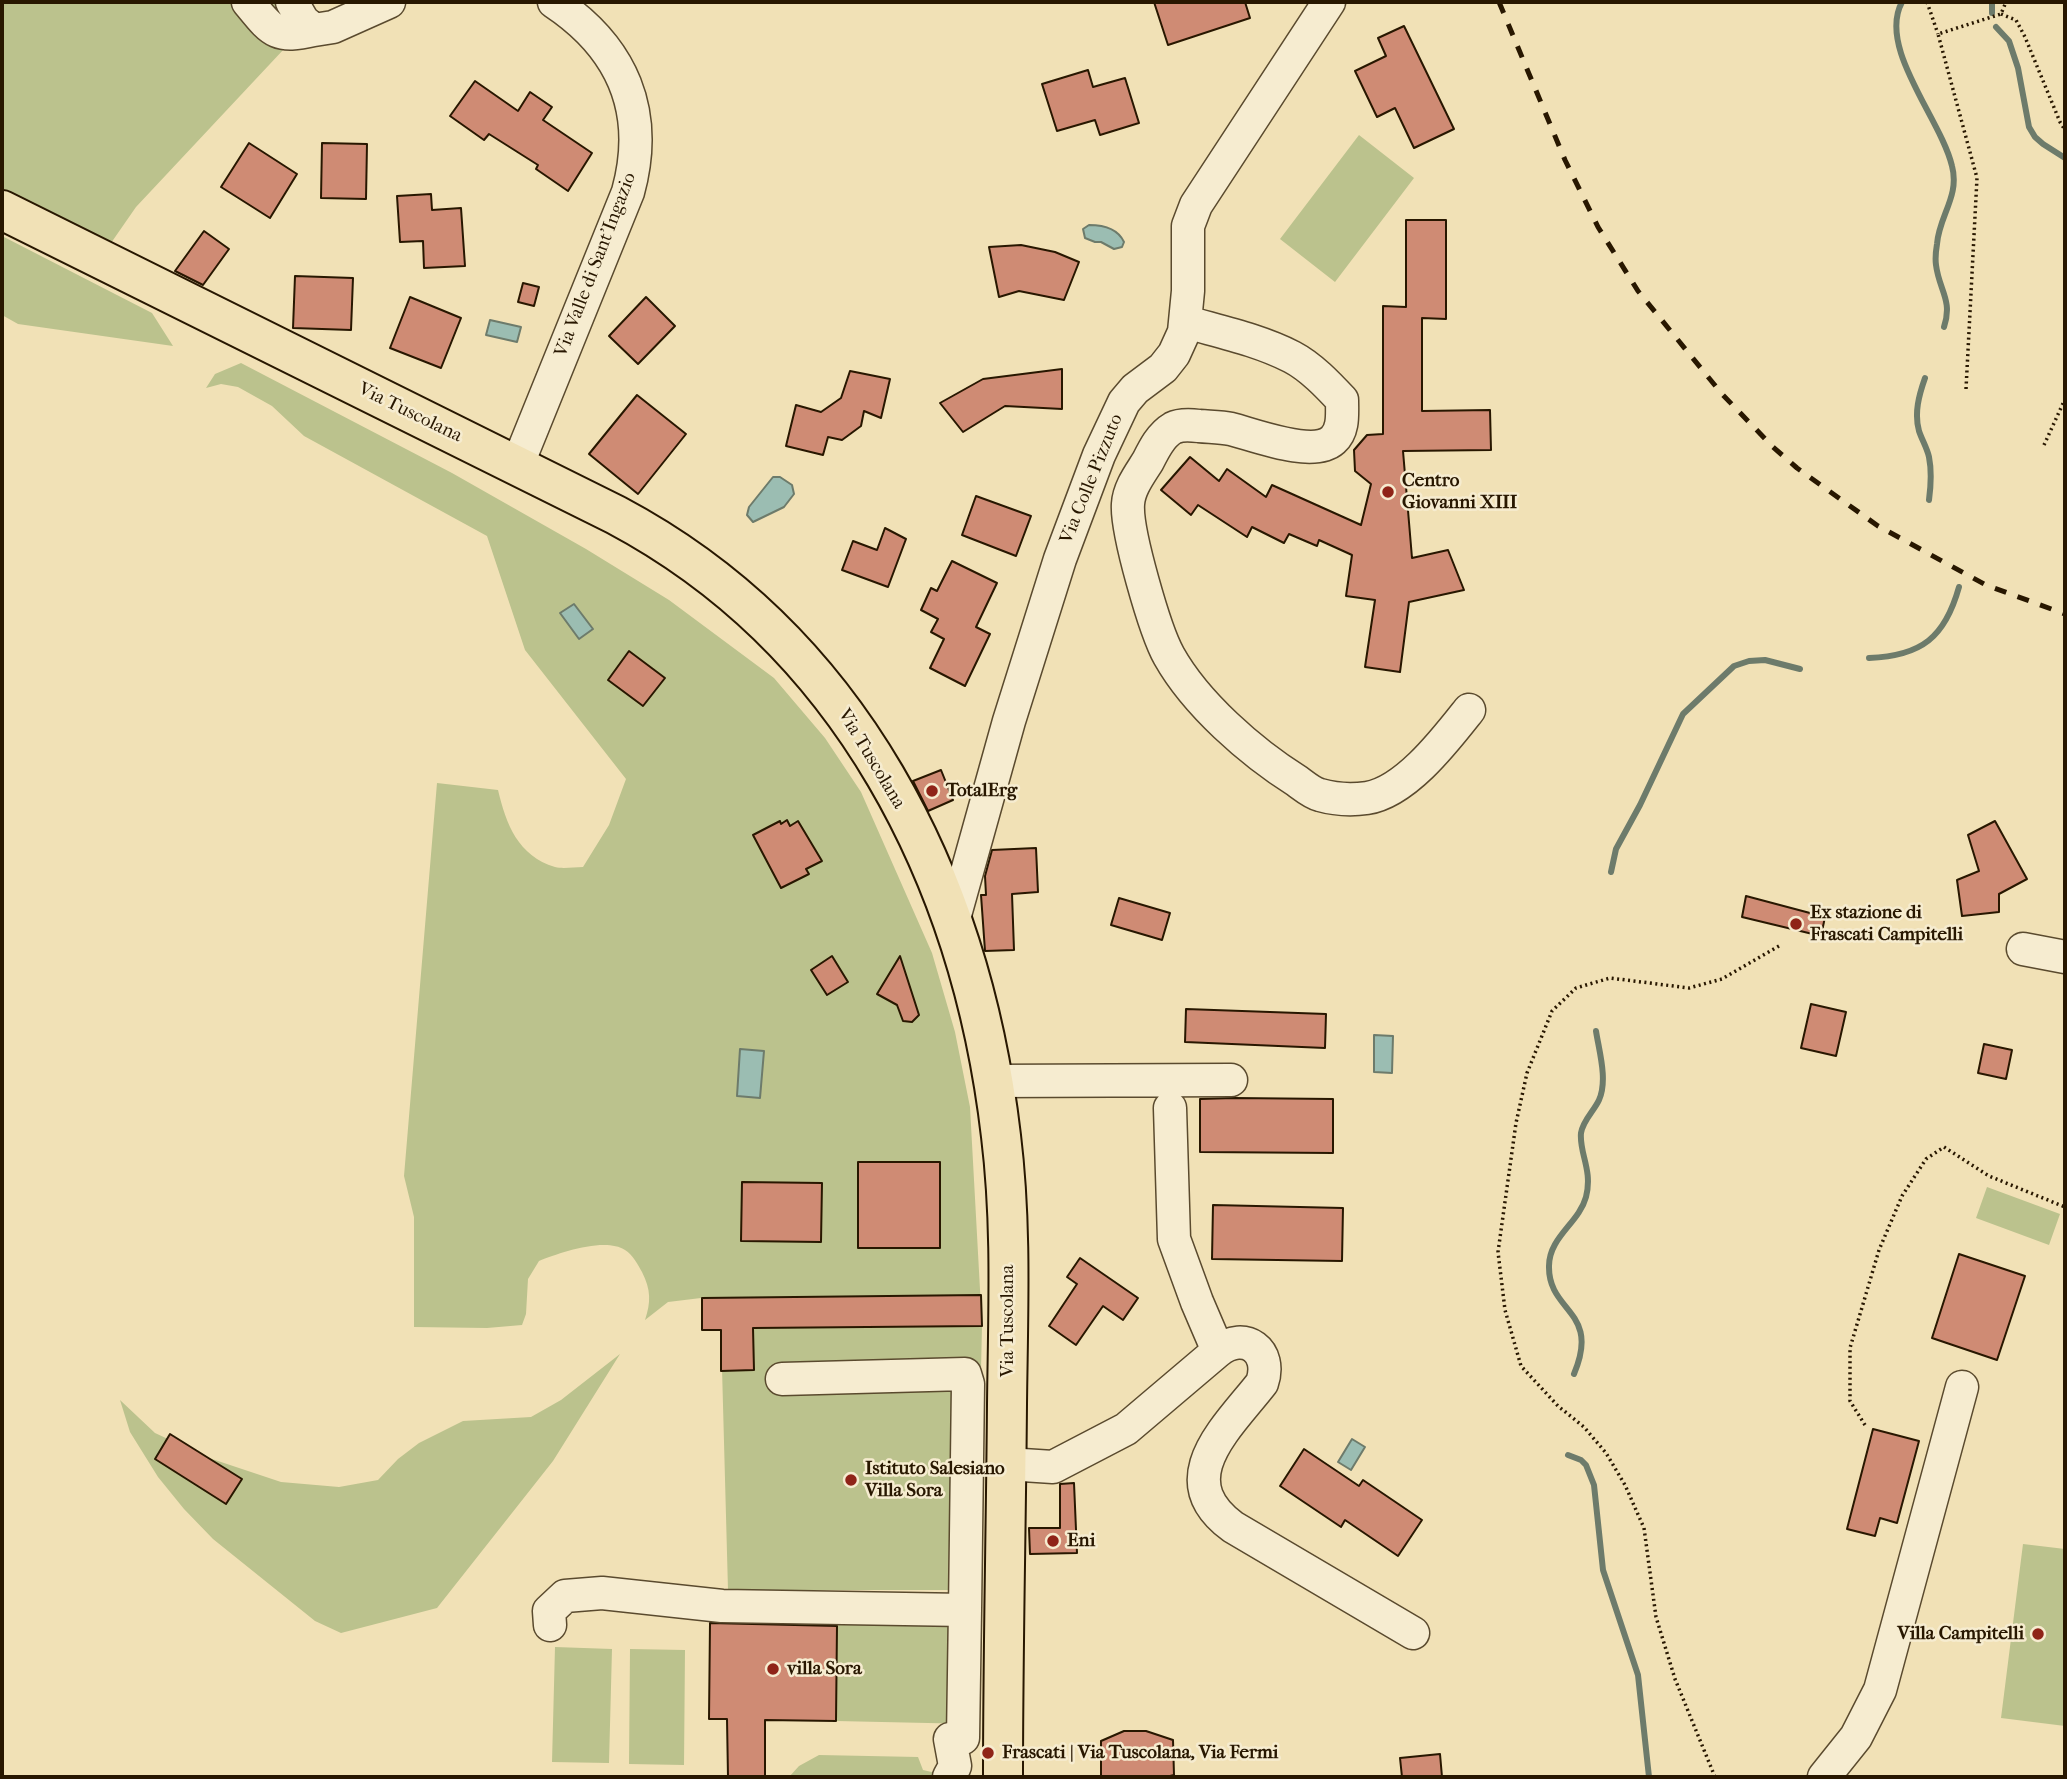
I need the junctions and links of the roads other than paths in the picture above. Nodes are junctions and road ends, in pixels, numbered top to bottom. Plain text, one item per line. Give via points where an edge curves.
1 (248, 2) edge
2 (292, 2) edge
3 (389, 2) edge
4 (554, 2) edge
5 (1329, 2) edge
6 (314, 30) junction
7 (2, 210) edge
8 (1186, 322) junction
9 (517, 467) junction
10 (1469, 710) dead end
11 (953, 922) junction
12 (2023, 949) dead end
13 (2065, 957) edge
14 (1231, 1080) dead end
15 (993, 1081) junction
16 (1170, 1108) dead end
17 (1218, 1351) junction
18 (782, 1379) dead end
19 (1962, 1387) dead end
20 (1007, 1464) junction
21 (965, 1610) junction
22 (550, 1625) dead end
23 (1413, 1633) dead end
24 (949, 1777) edge
25 (1003, 1777) edge
26 (1824, 1777) edge

1 - 6 street via 280,34
2 - 6 street
3 - 6 street via 333,27
4 - 9 street, Via Valle di Sant'Ingazio via 586,26 618,69 632,105 636,148 628,192
5 - 8 street, Via Colle Pizzuto via 1196,205 1188,226
7 - 9 main road, Via Tuscolana
8 - 10 street via 1293,357 1342,400 1342,423 1334,440 1317,448 1227,428 1186,425 1172,429 1157,443 1132,488 1128,520 1157,626 1169,656 1188,683 1216,715 1276,768 1318,795 1345,799 1370,797 1402,780 1422,765
8 - 11 street, Via Colle Pizzuto via 1169,361 1124,402 1099,455 1060,559 1009,721
9 - 11 main road, Via Tuscolana via 641,529 722,583 801,658 886,763 935,864
11 - 15 main road, Via Tuscolana
12 - 13 street
14 - 15 street
15 - 20 main road, Via Tuscolana via 1007,1210
16 - 17 street via 1174,1239
17 - 20 street via 1126,1429 1053,1466
17 - 23 street via 1233,1342 1250,1345 1263,1357 1265,1375 1212,1447 1205,1464 1203,1483 1218,1516
18 - 21 street via 965,1374
19 - 26 street via 1880,1690 1856,1737
20 - 25 main road, Via Tuscolana via 1015,1515
21 - 22 street via 722,1606 602,1593 565,1596 549,1611
21 - 24 street via 955,1766

